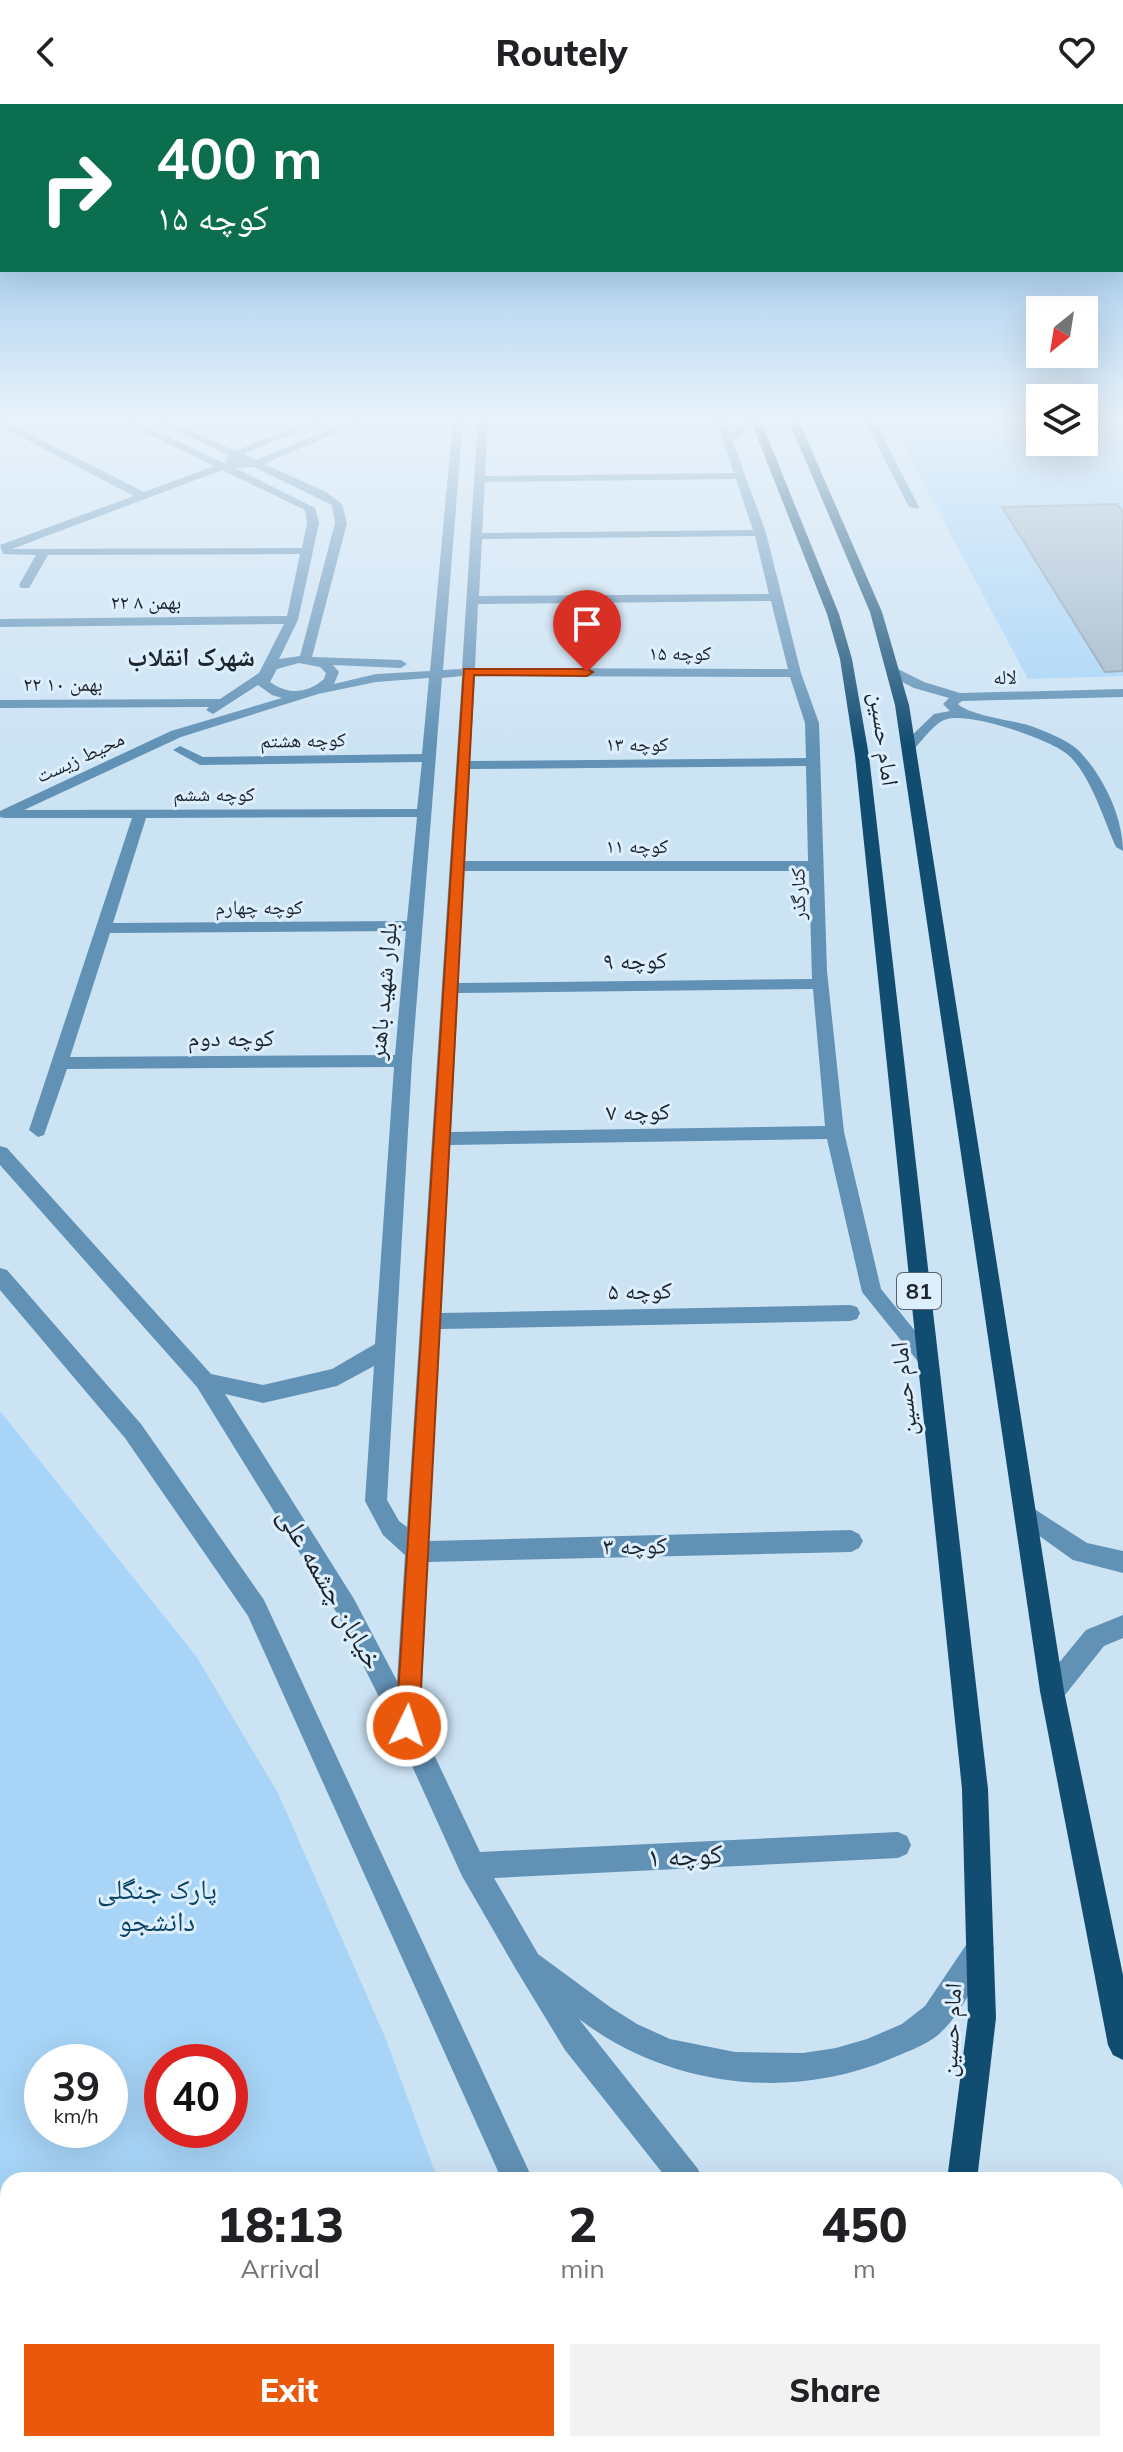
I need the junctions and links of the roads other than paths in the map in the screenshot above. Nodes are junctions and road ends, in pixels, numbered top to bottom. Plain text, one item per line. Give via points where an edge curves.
1 (58, 529) edge
2 (312, 529) edge
3 (338, 529) edge
4 (449, 529) edge
5 (476, 529) edge
6 (758, 529) edge
7 (798, 529) edge
8 (840, 529) edge
9 (760, 533) junction
10 (476, 536) junction
11 (0, 551) edge
12 (307, 551) junction
13 (44, 552) junction
14 (25, 585) dead end
15 (778, 597) junction
16 (472, 600) junction
17 (292, 620) junction
18 (0, 623) edge
19 (312, 660) junction
20 (437, 669) junction
21 (265, 672) junction
22 (468, 672) junction
23 (893, 672) junction
24 (795, 673) junction
25 (313, 693) junction
26 (1123, 693) edge
27 (959, 697) junction
28 (223, 703) junction
29 (1123, 703) edge
30 (0, 704) edge
31 (959, 713) junction
32 (176, 734) junction
33 (908, 747) junction
34 (180, 750) dead end
35 (429, 758) junction
36 (812, 762) junction
37 (463, 765) junction
38 (424, 813) junction
39 (2, 815) edge
40 (140, 815) junction
41 (1123, 847) edge
42 (457, 866) junction
43 (817, 866) junction
44 (415, 926) junction
45 (104, 928) junction
46 (820, 984) junction
47 (450, 988) junction
48 (403, 1061) junction
49 (60, 1063) junction
50 (38, 1130) dead end
51 (835, 1132) junction
52 (442, 1139) junction
53 (0, 1153) edge
54 (0, 1276) edge
55 (850, 1313) dead end
56 (432, 1321) junction
57 (383, 1350) junction
58 (927, 1358) junction
59 (205, 1381) junction
60 (1025, 1513) junction
61 (851, 1541) dead end
62 (419, 1552) junction
63 (1123, 1562) edge
64 (1123, 1626) edge
65 (1052, 1691) junction
66 (407, 1726) junction
67 (898, 1845) dead end
68 (472, 1866) junction
69 (980, 1949) junction
70 (524, 1956) junction
71 (1123, 2045) edge
72 (514, 2172) edge
73 (681, 2172) edge
74 (963, 2172) edge

1 - 11 street
2 - 12 street
3 - 19 street
4 - 20 street, بلوار شهید باهنر
5 - 10 street
6 - 9 street, کنارگذر
7 - 58 main road, امام حسین / 81 via 846,659 862,756
8 - 23 main road, امام حسین via 876,612
9 - 10 street
9 - 15 street, کنارگذر
10 - 16 street
11 - 13 street
12 - 13 street
12 - 17 street
13 - 14 street
15 - 16 street
15 - 24 street, کنارگذر
16 - 22 street
17 - 18 street, ۲۲ بهمن ۸
17 - 21 street
19 - 20 street
19 - 21 street via 278,663
19 - 25 street via 334,671 334,678
20 - 22 street, کوچه ۱۵
20 - 25 street, محیط زیست
20 - 35 street, بلوار شهید باهنر
21 - 25 street via 263,683 278,694
21 - 28 street, محیط زیست
22 - 24 street, کوچه ۱۵
22 - 37 street
23 - 27 street, لاله
23 - 33 main road, امام حسین
24 - 36 street, کنارگذر via 812,723
25 - 32 street, محیط زیست
26 - 27 street, لاله
27 - 31 street via 950,704
28 - 30 street, ۲۲ بهمن ۱۰
28 - 32 street, محیط زیست
29 - 31 street, لاله
31 - 33 street, لاله via 939,717
31 - 41 street via 1026,729 1072,751 1096,785
32 - 39 street, محیط زیست
33 - 60 main road, امام حسین
34 - 35 street, کوچه هشتم via 200,761
35 - 38 street, بلوار شهید باهنر
36 - 37 street, کوچه ۱۳
36 - 43 street, کنارگذر
37 - 42 street
38 - 40 street, کوچه ششم
38 - 44 street, بلوار شهید باهنر
39 - 40 street, کوچه ششم
40 - 45 street
42 - 43 street, کوچه ۱۱
42 - 47 street
43 - 46 street, کنارگذر
44 - 45 street, کوچه چهارم
44 - 48 street, بلوار شهید باهنر
45 - 49 street
46 - 47 street, کوچه ۹
46 - 51 street, کنارگذر
47 - 52 street
48 - 49 street, کوچه دوم
48 - 57 street, بلوار شهید باهنر
49 - 50 street
51 - 52 street, کوچه ۷
51 - 58 street, کنارگذر via 872,1292
52 - 56 street
53 - 59 street, خیابان چشمه علی
54 - 72 street via 133,1431 256,1608
55 - 56 street, کوچه ۵
56 - 62 street
57 - 59 street via 337,1377 263,1394
57 - 62 street, بلوار شهید باهنر via 376,1501 391,1528
58 - 69 main road, امام حسین / 81 via 975,1789
59 - 66 street, خیابان چشمه علی via 346,1607
60 - 63 street via 1081,1552
60 - 65 main road, امام حسین
61 - 62 street, کوچه ۳
62 - 66 street
64 - 65 street via 1095,1638
65 - 71 main road, امام حسین
66 - 68 street, خیابان چشمه علی
67 - 68 street, کوچه ۱
68 - 70 street, خیابان چشمه علی
69 - 70 street via 927,2026 873,2053 819,2066 764,2070 712,2064 642,2043 602,2019
69 - 74 main road, امام حسین / 81 via 982,2018
70 - 73 street, خیابان چشمه علی via 575,2040

